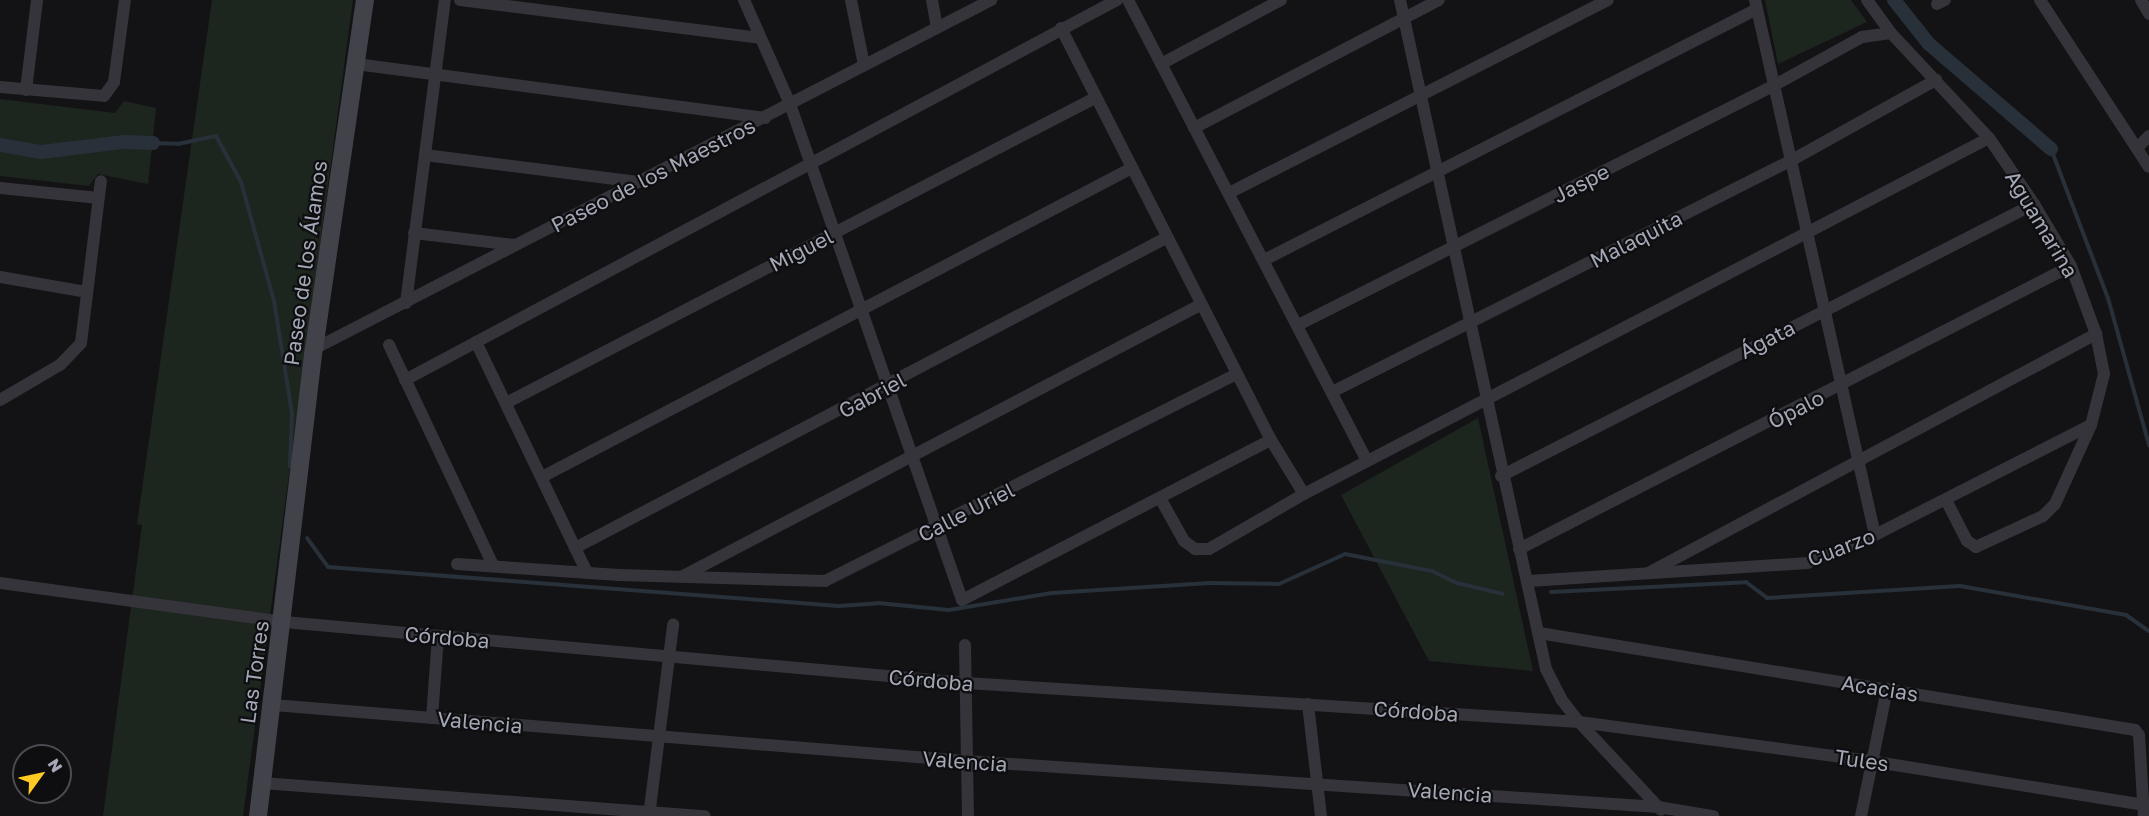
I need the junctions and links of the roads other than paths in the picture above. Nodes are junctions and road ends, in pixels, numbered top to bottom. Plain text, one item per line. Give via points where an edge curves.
1 (37, 0) edge
2 (125, 0) edge
3 (364, 0) edge
4 (445, 0) edge
5 (460, 0) edge
6 (744, 0) edge
7 (851, 0) edge
8 (932, 0) edge
9 (991, 0) edge
10 (1117, 0) edge
11 (1128, 0) edge
12 (1281, 0) edge
13 (1400, 0) edge
14 (1439, 0) edge
15 (1608, 0) edge
16 (1867, 0) edge
17 (2040, 0) edge
18 (2141, 0) edge
19 (1756, 5) edge
20 (2149, 14) edge
21 (1403, 18) junction
22 (937, 28) junction
23 (1061, 28) junction
24 (1892, 33) junction
25 (760, 38) junction
26 (356, 64) junction
27 (1161, 64) junction
28 (864, 65) junction
29 (435, 75) junction
30 (1936, 80) junction
31 (1773, 86) junction
32 (0, 87) edge
33 (26, 90) junction
34 (1420, 96) junction
35 (1095, 98) junction
36 (790, 104) junction
37 (766, 118) junction
38 (1194, 128) junction
39 (2149, 136) edge
40 (1989, 138) junction
41 (2137, 148) junction
42 (424, 155) junction
43 (1792, 160) junction
44 (811, 161) junction
45 (2149, 167) edge
46 (1130, 169) junction
47 (1437, 170) junction
48 (101, 181) dead end
49 (638, 182) junction
50 (0, 188) edge
51 (1229, 193) junction
52 (98, 198) junction
53 (2034, 204) junction
54 (414, 233) junction
55 (834, 233) junction
56 (1808, 234) junction
57 (1166, 238) junction
58 (515, 245) junction
59 (1452, 248) junction
60 (1264, 260) junction
61 (2071, 266) junction
62 (0, 278) edge
63 (86, 291) junction
64 (406, 303) junction
65 (1200, 305) junction
66 (1826, 309) junction
67 (860, 310) junction
68 (1469, 324) junction
69 (1298, 325) junction
70 (2096, 334) junction
71 (476, 342) junction
72 (389, 345) dead end
73 (314, 349) junction
74 (1235, 375) junction
75 (405, 380) junction
76 (889, 386) junction
77 (1842, 386) junction
78 (1332, 392) junction
79 (1486, 396) junction
80 (0, 400) edge
81 (507, 403) junction
82 (2091, 425) junction
83 (1271, 440) junction
84 (913, 455) junction
85 (1366, 459) junction
86 (1859, 460) junction
87 (1501, 476) junction
88 (542, 477) junction
89 (1304, 494) junction
90 (1160, 498) junction
91 (1946, 500) junction
92 (938, 527) junction
93 (295, 533) joint
94 (1875, 535) junction
95 (575, 548) junction
96 (1519, 549) junction
97 (457, 564) dead end
98 (493, 565) junction
99 (587, 573) junction
100 (1647, 574) junction
101 (681, 577) junction
102 (1529, 581) junction
103 (0, 583) edge
104 (284, 622) junction
105 (673, 625) dead end
106 (1539, 633) junction
107 (438, 636) junction
108 (965, 645) dead end
109 (669, 657) junction
110 (966, 683) junction
111 (1887, 689) junction
112 (1308, 704) junction
113 (273, 705) junction
114 (432, 718) junction
115 (1579, 722) junction
116 (659, 736) junction
117 (966, 761) junction
118 (1870, 761) junction
119 (262, 783) junction
120 (1319, 783) junction
121 (2144, 811) edge
122 (1661, 812) edge
123 (649, 814) edge
124 (258, 816) edge
125 (705, 816) edge
126 (968, 816) edge
127 (1322, 816) edge
128 (1713, 816) edge
129 (1861, 816) edge

1 - 33 street
2 - 33 street via 114,82 104,96
3 - 26 street, Paseo de los Álamos
4 - 29 street
5 - 25 street
6 - 25 street
7 - 28 street
8 - 22 street
9 - 22 street, Paseo de los Maestros
10 - 23 street
11 - 27 street
12 - 27 street
13 - 21 street
14 - 21 street
15 - 34 street
16 - 24 street, Aguamarina
17 - 41 street
18 - 20 street
19 - 31 street
19 - 47 street
21 - 34 street
21 - 38 street
22 - 28 street, Paseo de los Maestros
23 - 35 street
23 - 44 street
24 - 30 street, Aguamarina
24 - 31 street, Jaspe via 1862,37
25 - 36 street
26 - 29 street
26 - 73 street, Paseo de los Álamos
27 - 38 street
28 - 36 street, Paseo de los Maestros
29 - 37 street
29 - 42 street
30 - 40 street, Aguamarina
30 - 43 street, Malaquita
31 - 43 street
31 - 59 street, Jaspe
32 - 33 street
34 - 47 street
34 - 51 street
35 - 46 street
35 - 55 street, Miguel
36 - 37 street, Paseo de los Maestros
36 - 44 street
37 - 49 street, Paseo de los Maestros
38 - 51 street
39 - 41 street
40 - 53 street, Aguamarina
40 - 56 street
41 - 45 street
42 - 49 street
42 - 54 street
43 - 56 street
43 - 68 street, Malaquita
44 - 55 street
44 - 71 street
46 - 57 street
46 - 67 street
47 - 59 street
47 - 60 street
48 - 52 street
49 - 58 street, Paseo de los Maestros
50 - 52 street
51 - 60 street
52 - 63 street
53 - 61 street, Aguamarina
53 - 66 street, Ágata
54 - 58 street
54 - 64 street
55 - 67 street
55 - 81 street, Miguel
56 - 66 street
56 - 79 street
57 - 65 street
57 - 76 street, Gabriel
58 - 64 street, Paseo de los Maestros
59 - 68 street
59 - 69 street, Jaspe
60 - 69 street
61 - 70 street, Aguamarina
61 - 77 street, Ópalo
62 - 63 street
63 - 80 street via 77,350 60,365
64 - 73 street, Paseo de los Maestros
65 - 74 street
65 - 84 street
66 - 77 street
66 - 87 street, Ágata
67 - 76 street
67 - 88 street
68 - 78 street, Malaquita
68 - 79 street
69 - 78 street
70 - 82 street, Aguamarina via 2104,374
70 - 86 street
71 - 75 street
71 - 81 street
72 - 75 street
73 - 93 street, Paseo de los Álamos
74 - 83 street
74 - 92 street, Calle Uriel
75 - 98 street
76 - 84 street
76 - 95 street, Gabriel
77 - 86 street
77 - 96 street, Ópalo
78 - 85 street
79 - 85 street
79 - 87 street
81 - 88 street
82 - 91 street, Cuarzo
82 - 91 street, Aguamarina via 2050,510 1976,547 1967,541
83 - 89 street
83 - 90 street
84 - 92 street
84 - 101 street
85 - 89 street
86 - 94 street
86 - 100 street
87 - 96 street
88 - 95 street
89 - 90 street via 1209,549 1195,549 1184,541
90 - 92 street via 962,600
91 - 94 street, Cuarzo
92 - 101 street, Calle Uriel via 825,581
93 - 104 street, Las Torres
94 - 100 street, Cuarzo via 1807,563
95 - 99 street
96 - 102 street
97 - 98 street, Calle Uriel
98 - 99 street, Calle Uriel
99 - 101 street, Calle Uriel
100 - 102 street, Cuarzo
102 - 106 street
103 - 104 street, Córdoba
104 - 107 street, Córdoba
104 - 113 street, Las Torres
105 - 109 street
106 - 111 street, Acacias
106 - 115 street via 1549,679
107 - 109 street, Córdoba
107 - 114 street
108 - 110 street
109 - 110 street, Córdoba
109 - 116 street
110 - 112 street, Córdoba
110 - 117 street
111 - 118 street
111 - 121 street, Acacias via 2135,730 2139,735
112 - 115 street, Córdoba
112 - 120 street
113 - 114 street, Valencia
113 - 119 street, Las Torres
114 - 116 street, Valencia
115 - 118 street, Tules
115 - 122 street
116 - 117 street, Valencia
116 - 123 street
117 - 120 street, Valencia
117 - 126 street
118 - 121 street, Tules
118 - 129 street
119 - 123 street
119 - 124 street, Las Torres
120 - 122 street, Valencia
120 - 127 street
122 - 128 street, Valencia
123 - 125 street

